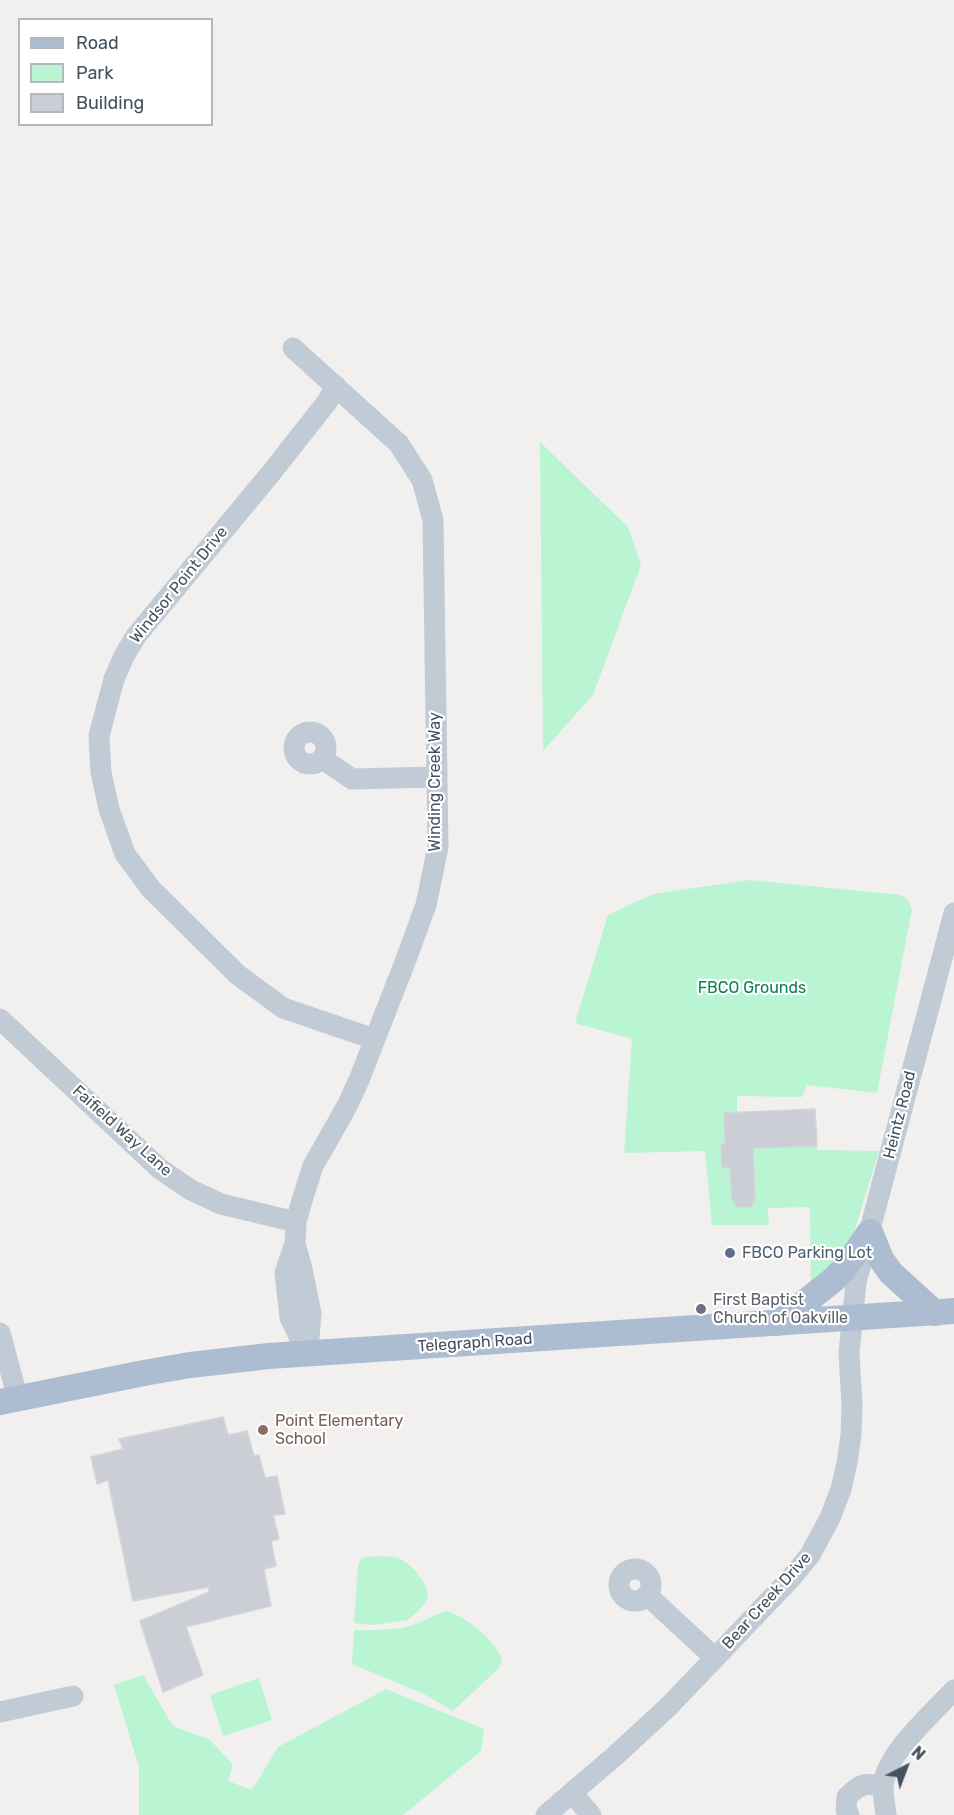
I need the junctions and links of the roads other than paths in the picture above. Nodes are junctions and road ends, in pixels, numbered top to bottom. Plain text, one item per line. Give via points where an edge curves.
1 (293, 348) dead end
2 (336, 386) junction
3 (323, 759) dead end
4 (436, 777) junction
5 (954, 913) edge
6 (949, 955) edge
7 (0, 1018) edge
8 (374, 1040) junction
9 (296, 1232) junction
10 (870, 1232) junction
11 (944, 1312) edge
12 (851, 1318) junction
13 (779, 1323) junction
14 (0, 1333) edge
15 (307, 1354) junction
16 (9, 1400) edge
17 (647, 1595) dead end
18 (715, 1658) junction
19 (954, 1690) edge
20 (73, 1696) dead end
21 (0, 1712) edge
22 (883, 1786) junction
23 (572, 1793) junction
24 (546, 1815) edge
25 (591, 1815) edge
26 (849, 1815) edge
27 (886, 1815) edge

1 - 2 street, Winding Creek Way
2 - 4 street, Winding Creek Way via 399,444 422,480 433,520
2 - 8 street, Windsor Point Drive via 271,473 136,636 114,679 99,736 101,772 125,854 151,889 238,975 283,1008
3 - 4 street via 352,779
4 - 8 street, Winding Creek Way via 438,847 426,905
5 - 6 street, Heintz Road
6 - 10 street, Heintz Road
7 - 9 street, Faifield Way Lane via 160,1169 191,1190
8 - 9 street, Winding Creek Way via 347,1106 313,1166
9 - 15 street via 311,1313
10 - 11 main road via 891,1273
10 - 12 street, Heintz Road
10 - 13 main road via 844,1269
11 - 12 main road, Telegraph Road
12 - 13 main road, Telegraph Road
12 - 18 street, Bear Creek Drive via 851,1435 841,1489 830,1518 797,1571
13 - 15 main road, Telegraph Road
14 - 16 street
15 - 16 main road, Telegraph Road via 144,1372
17 - 18 street
18 - 23 street, Bear Creek Drive via 668,1707
19 - 22 street via 899,1749
20 - 21 street
22 - 26 street via 858,1786 847,1797
22 - 27 street
23 - 24 street, Bear Creek Drive
23 - 25 street

